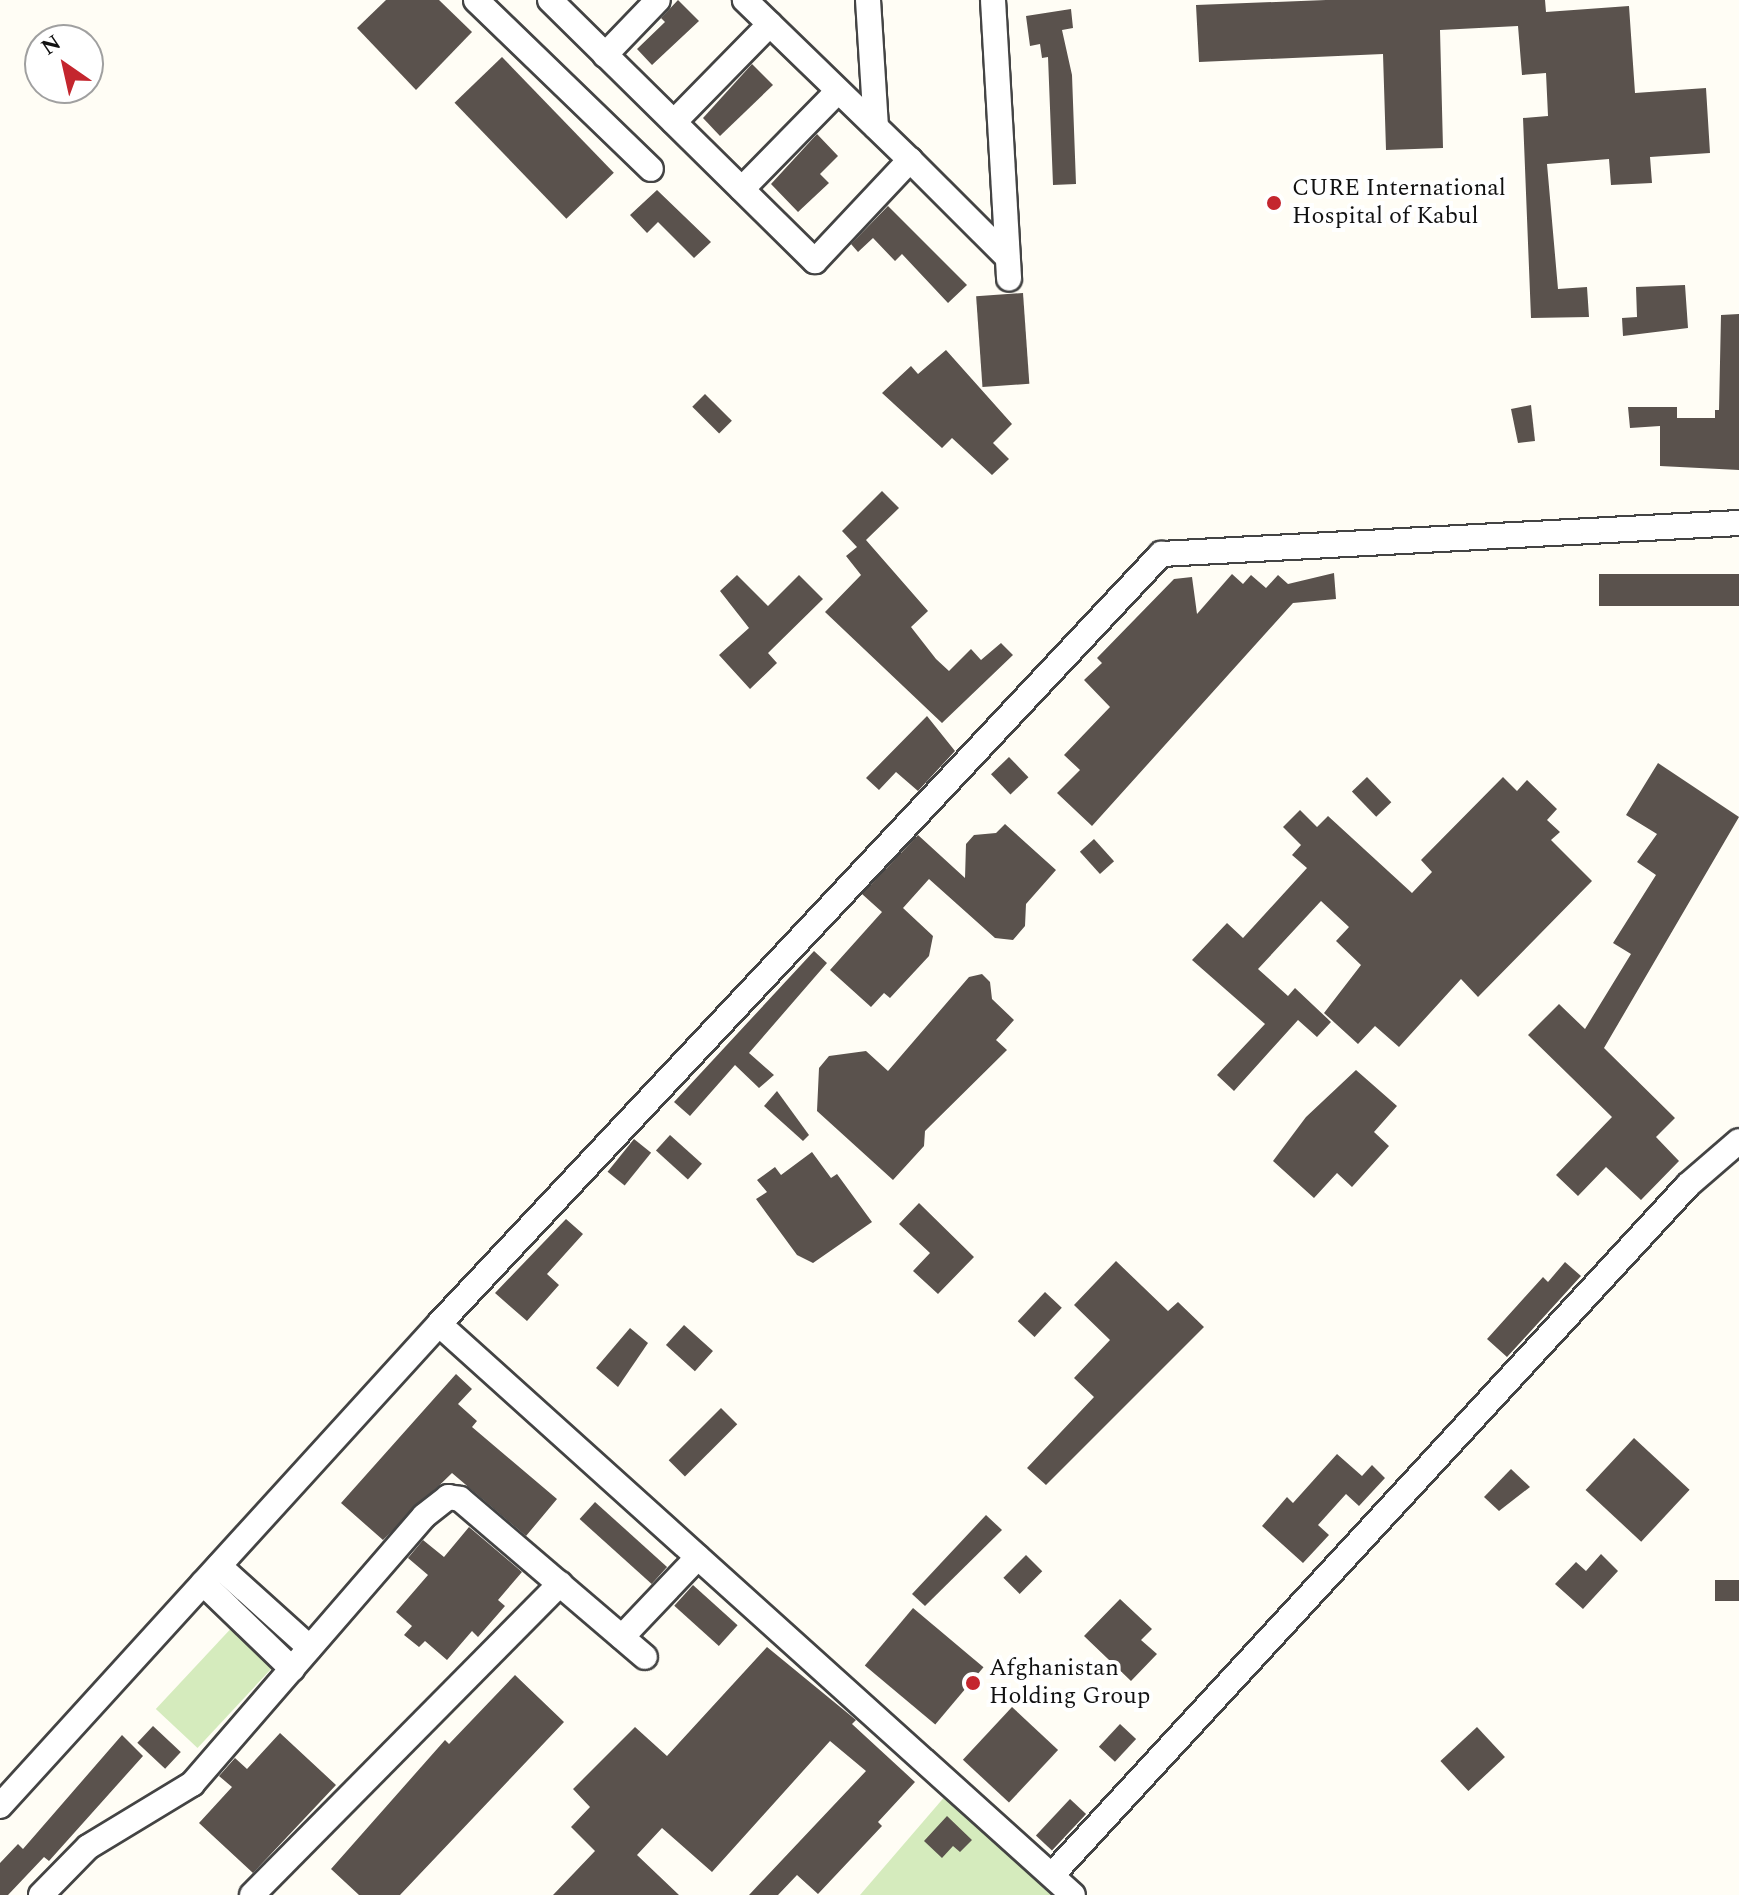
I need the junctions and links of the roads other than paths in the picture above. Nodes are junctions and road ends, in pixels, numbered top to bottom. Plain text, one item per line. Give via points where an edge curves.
1 (476, 0) edge
2 (550, 0) edge
3 (658, 0) edge
4 (745, 0) edge
5 (868, 0) edge
6 (993, 0) edge
7 (770, 24) junction
8 (605, 55) junction
9 (838, 91) junction
10 (674, 122) junction
11 (876, 127) junction
12 (910, 160) junction
13 (651, 169) dead end
14 (742, 189) junction
15 (1739, 523) edge
16 (1739, 1141) edge
17 (439, 1324) junction
18 (698, 1557) junction
19 (211, 1575) junction
20 (560, 1584) junction
21 (622, 1637) junction
22 (310, 1648) junction
23 (645, 1657) dead end
24 (292, 1669) junction
25 (0, 1806) edge
26 (1052, 1875) junction
27 (41, 1895) edge
28 (252, 1895) edge
29 (1073, 1895) edge

1 - 13 street
2 - 8 street
3 - 8 street
4 - 7 street
5 - 11 street
6 - 12 street via 1008,268
7 - 9 street
7 - 10 street
8 - 10 street
9 - 11 street
9 - 14 street
10 - 14 street
11 - 12 street
12 - 14 street via 815,261
15 - 17 street via 1161,554
16 - 26 street via 1728,1145 1688,1185
17 - 18 street
17 - 19 street
18 - 21 street
18 - 26 street
19 - 22 street
19 - 24 street
19 - 25 street
20 - 21 street
20 - 22 street via 460,1499 448,1497 424,1516
20 - 28 street
21 - 23 street
22 - 24 street
24 - 27 street via 192,1784 88,1847
26 - 29 street

